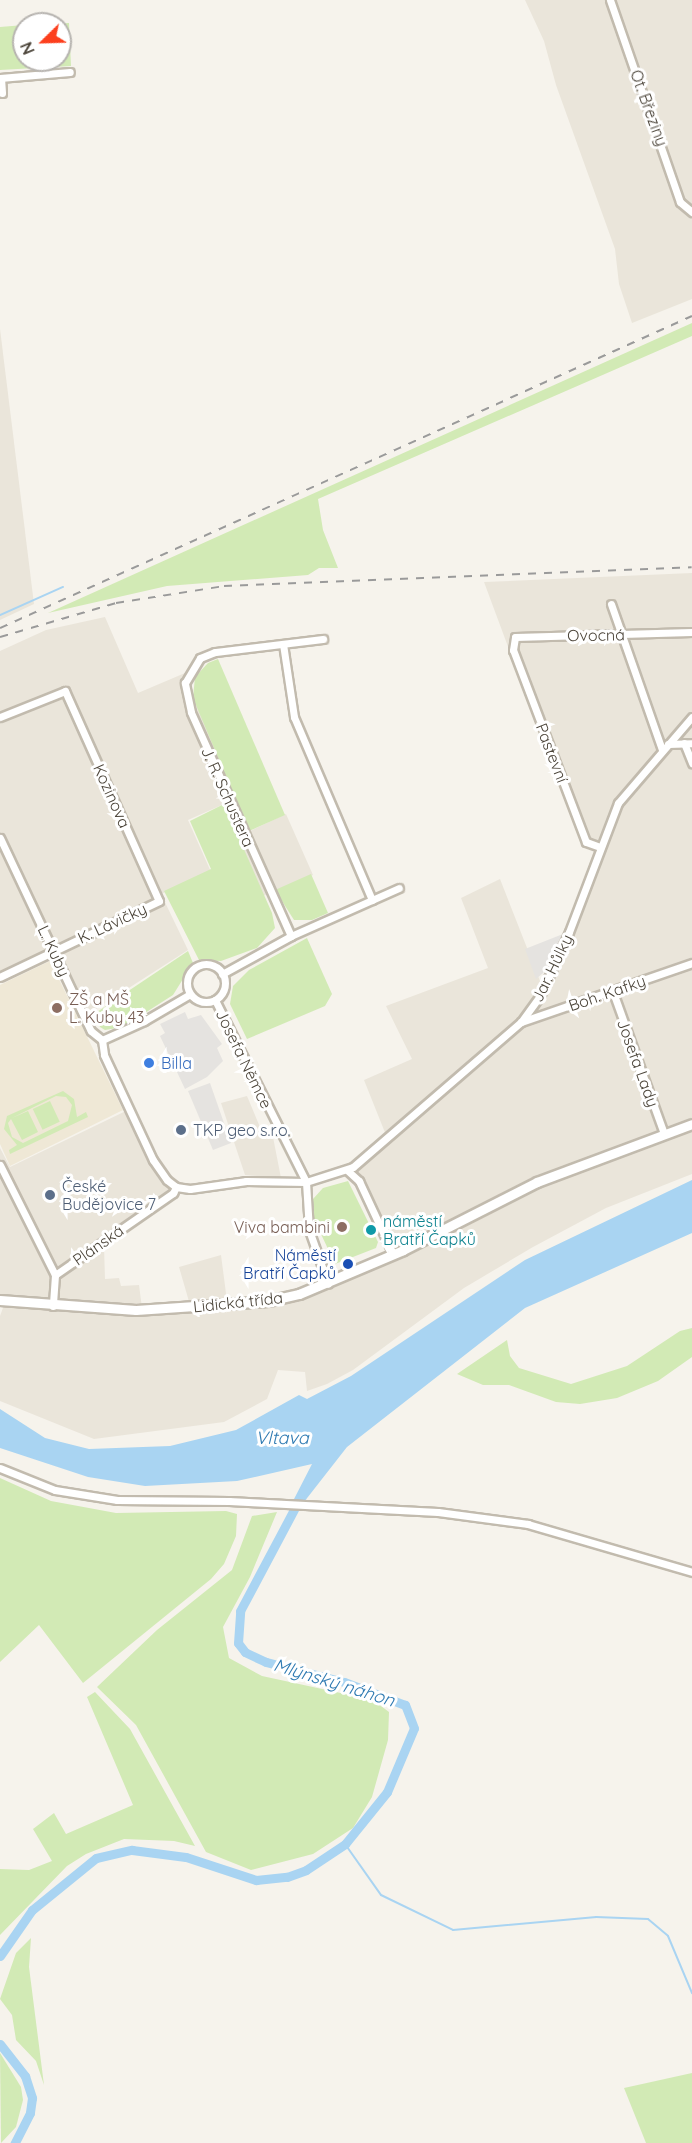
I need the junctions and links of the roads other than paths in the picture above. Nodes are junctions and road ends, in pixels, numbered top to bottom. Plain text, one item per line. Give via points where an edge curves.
1 (610, 0) edge
2 (70, 72) dead end
3 (0, 78) edge
4 (2, 93) dead end
5 (692, 212) edge
6 (612, 604) dead end
7 (692, 632) edge
8 (622, 635) junction
9 (323, 639) dead end
10 (283, 644) junction
11 (513, 650) joint
12 (0, 717) edge
13 (692, 717) edge
14 (688, 743) edge
15 (668, 744) junction
16 (662, 750) junction
17 (692, 763) edge
18 (0, 838) edge
19 (600, 847) junction
20 (399, 888) dead end
21 (372, 900) junction
22 (159, 901) joint
23 (291, 936) junction
24 (54, 950) junction
25 (692, 963) edge
26 (222, 974) junction
27 (0, 977) edge
28 (613, 992) junction
29 (190, 993) junction
30 (215, 1000) junction
31 (521, 1022) junction
32 (102, 1040) junction
33 (692, 1124) edge
34 (664, 1134) junction
35 (0, 1165) edge
36 (348, 1171) junction
37 (306, 1182) junction
38 (176, 1187) junction
39 (393, 1254) junction
40 (55, 1275) junction
41 (328, 1284) junction
42 (0, 1300) edge
43 (54, 1306) junction
44 (0, 1468) edge
45 (692, 1572) edge

1 - 5 street, Ot. Březiny via 680,202
2 - 3 street
3 - 4 street
6 - 8 street
7 - 8 street, Ovocná
8 - 11 street, Ovocná via 515,637
8 - 16 street
9 - 10 street
10 - 21 street via 294,717
10 - 23 street, J. R. Schustera via 215,652 200,658 185,683 185,697
11 - 19 street, Pastevní via 586,842
12 - 22 street, Kozinova via 65,691
13 - 15 street, Jar. Hůlky
14 - 15 street
14 - 17 street
15 - 16 street, Jar. Hůlky
16 - 19 street, Jar. Hůlky via 618,803
18 - 24 street, L. Kuby
19 - 31 street, Jar. Hůlky via 569,932 540,996
20 - 21 street
21 - 23 street
22 - 24 street, K. Lávičky
23 - 26 street
24 - 27 street, K. Lávičky
24 - 32 street, L. Kuby via 92,1031
25 - 28 street, Boh. Kafky
26 - 29 street via 212,965 198,966 188,978
26 - 30 street via 224,988
28 - 31 street, Boh. Kafky
28 - 34 street, Josefa Lady
29 - 30 street via 201,1002
29 - 32 street via 144,1021
30 - 37 street, Josefa Němce
31 - 36 street, Jar. Hůlky
32 - 38 street, L. Kuby via 104,1055 153,1160
33 - 34 street, Lidická třída
34 - 39 street, Lidická třída via 537,1182
35 - 40 street
36 - 37 street
36 - 39 street via 359,1181
37 - 38 street via 246,1181 190,1189
37 - 41 street via 309,1230
38 - 40 street, Plánská via 173,1193
39 - 41 street, Lidická třída
40 - 43 street, Plánská
41 - 43 street, Lidická třída via 241,1304 136,1310
42 - 43 street, Lidická třída
44 - 45 street via 55,1490 117,1500 438,1512 528,1524

